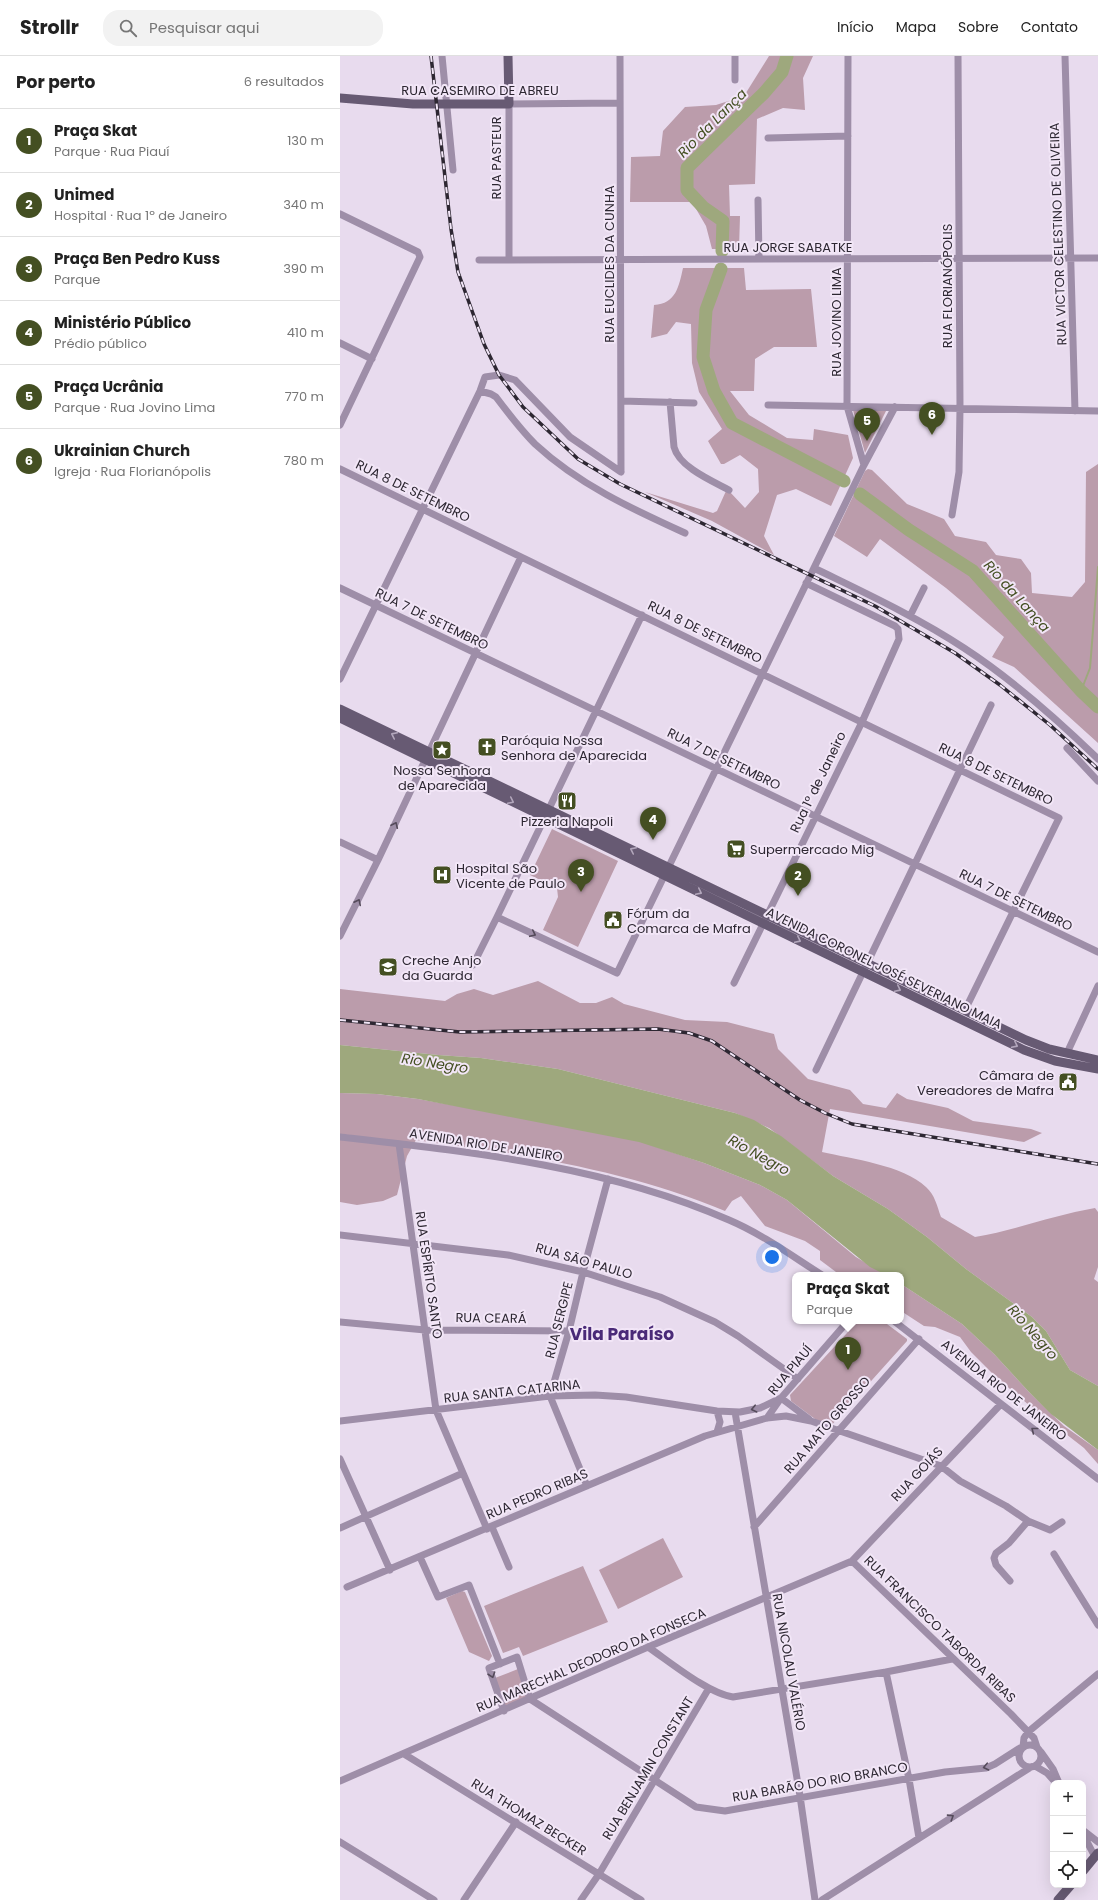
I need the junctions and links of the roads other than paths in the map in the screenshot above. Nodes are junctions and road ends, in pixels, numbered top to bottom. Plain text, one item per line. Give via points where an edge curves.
1 (442, 56) edge
2 (508, 56) edge
3 (620, 56) edge
4 (735, 56) edge
5 (848, 56) edge
6 (958, 56) edge
7 (1065, 56) edge
8 (735, 80) dead end
9 (340, 98) edge
10 (620, 103) junction
11 (509, 104) junction
12 (447, 105) junction
13 (848, 136) junction
14 (768, 138) dead end
15 (453, 170) dead end
16 (758, 200) dead end
17 (340, 214) edge
18 (959, 258) junction
19 (1071, 258) junction
20 (1098, 258) edge
21 (759, 259) junction
22 (848, 259) junction
23 (479, 260) dead end
24 (509, 260) junction
25 (621, 260) junction
26 (340, 343) edge
27 (372, 359) junction
28 (480, 391) junction
29 (621, 401) junction
30 (670, 402) junction
31 (694, 403) dead end
32 (768, 404) dead end
33 (847, 406) junction
34 (895, 407) junction
35 (960, 408) junction
36 (1075, 411) junction
37 (1098, 411) edge
38 (340, 425) edge
39 (864, 465) junction
40 (340, 469) edge
41 (729, 490) dead end
42 (422, 509) junction
43 (952, 516) dead end
44 (685, 533) dead end
45 (521, 557) junction
46 (814, 568) junction
47 (806, 584) junction
48 (340, 588) edge
49 (924, 588) dead end
50 (376, 606) junction
51 (642, 615) junction
52 (910, 616) junction
53 (476, 653) junction
54 (762, 674) junction
55 (340, 679) edge
56 (991, 705) dead end
57 (340, 709) edge
58 (595, 711) junction
59 (340, 718) edge
60 (862, 722) junction
61 (1067, 748) dead end
62 (428, 756) junction
63 (1098, 759) edge
64 (716, 769) junction
65 (960, 770) junction
66 (1098, 781) edge
67 (547, 814) junction
68 (814, 816) junction
69 (340, 842) edge
70 (378, 860) junction
71 (915, 864) junction
72 (666, 871) junction
73 (1013, 912) junction
74 (497, 917) junction
75 (765, 919) junction
76 (340, 936) edge
77 (1098, 952) edge
78 (867, 963) junction
79 (473, 965) dead end
80 (863, 972) junction
81 (734, 983) dead end
82 (1098, 986) edge
83 (965, 1010) junction
84 (1067, 1053) junction
85 (1098, 1060) edge
86 (1098, 1069) edge
87 (816, 1070) dead end
88 (340, 1137) edge
89 (399, 1144) junction
90 (608, 1179) junction
91 (340, 1235) edge
92 (412, 1244) junction
93 (583, 1272) junction
94 (817, 1272) edge
95 (340, 1322) edge
96 (845, 1324) edge
97 (898, 1324) edge
98 (425, 1330) junction
99 (569, 1331) junction
100 (919, 1340) junction
101 (798, 1379) junction
102 (550, 1396) junction
103 (781, 1398) junction
104 (1001, 1404) junction
105 (436, 1410) junction
106 (717, 1411) junction
107 (735, 1412) junction
108 (767, 1418) junction
109 (811, 1420) junction
110 (340, 1421) edge
111 (737, 1428) junction
112 (840, 1429) junction
113 (717, 1432) junction
114 (340, 1459) edge
115 (941, 1466) junction
116 (463, 1473) junction
117 (1098, 1479) edge
118 (587, 1486) junction
119 (366, 1516) junction
120 (1028, 1521) junction
121 (1062, 1522) dead end
122 (754, 1527) junction
123 (340, 1528) edge
124 (490, 1528) junction
125 (1054, 1554) dead end
126 (420, 1557) junction
127 (852, 1561) junction
128 (510, 1568) dead end
129 (390, 1570) junction
130 (1010, 1581) dead end
131 (347, 1587) dead end
132 (766, 1598) junction
133 (1098, 1625) edge
134 (648, 1647) junction
135 (952, 1659) junction
136 (500, 1664) junction
137 (886, 1672) junction
138 (1098, 1674) edge
139 (710, 1688) junction
140 (781, 1690) junction
141 (530, 1699) junction
142 (504, 1711) junction
143 (1026, 1735) junction
144 (1021, 1747) junction
145 (1038, 1748) junction
146 (404, 1754) junction
147 (1033, 1766) junction
148 (909, 1779) junction
149 (655, 1780) junction
150 (1055, 1780) edge
151 (1057, 1780) edge
152 (340, 1781) edge
153 (800, 1796) junction
154 (516, 1822) junction
155 (1086, 1834) edge
156 (1086, 1837) edge
157 (918, 1838) junction
158 (340, 1842) edge
159 (1098, 1842) edge
160 (1096, 1855) edge
161 (1086, 1867) edge
162 (599, 1874) junction
163 (1068, 1888) edge
164 (434, 1900) edge
165 (464, 1900) edge
166 (581, 1900) edge
167 (641, 1900) edge
168 (815, 1900) edge
169 (822, 1900) edge
170 (1058, 1900) edge

1 - 12 street
2 - 11 main road, RUA PASTEUR
3 - 10 street, RUA EUCLIDES DA CUNHA
4 - 8 street
5 - 13 street, RUA JOVINO LIMA
6 - 18 street, RUA FLORIANÓPOLIS
7 - 19 street, RUA VICTOR CELESTINO DE OLIVEIRA
9 - 12 main road, RUA CASEMIRO DE ABREU
10 - 11 street, RUA CASEMIRO DE ABREU
10 - 25 street, RUA EUCLIDES DA CUNHA
11 - 12 main road, RUA CASEMIRO DE ABREU
11 - 24 street, RUA PASTEUR
12 - 15 street
13 - 14 street
13 - 22 street, RUA JOVINO LIMA
16 - 21 street
17 - 27 street via 418,252 420,257
18 - 19 street, RUA JORGE SABATKE
18 - 22 street, RUA JORGE SABATKE
18 - 35 street, RUA FLORIANÓPOLIS
19 - 20 street, RUA JORGE SABATKE
19 - 36 street, RUA VICTOR CELESTINO DE OLIVEIRA
21 - 22 street, RUA JORGE SABATKE
21 - 25 street, RUA JORGE SABATKE
22 - 33 street, RUA JOVINO LIMA
23 - 24 street, RUA JORGE SABATKE
24 - 25 street, RUA JORGE SABATKE
25 - 29 street, RUA EUCLIDES DA CUNHA
26 - 27 street
27 - 38 street
28 - 29 street, RUA EUCLIDES DA CUNHA via 485,377 490,375 515,380 570,436 621,472
28 - 42 street
28 - 44 street via 496,398 526,434 569,472 625,504
29 - 30 street
30 - 31 street
30 - 41 street via 676,454 693,470
32 - 33 street
33 - 34 street
33 - 39 street, RUA JOVINO LIMA
34 - 35 street
34 - 39 street
35 - 36 street
35 - 43 street, RUA FLORIANÓPOLIS via 959,472
36 - 37 street
39 - 46 street
40 - 42 street, RUA 8 DE SETEMBRO
42 - 45 street, RUA 8 DE SETEMBRO
42 - 50 street
45 - 51 street, RUA 8 DE SETEMBRO
45 - 53 street
46 - 47 street
46 - 52 street
47 - 54 street
47 - 60 street, Rua 1º de Janeiro via 895,626 899,634 897,644
48 - 50 street, RUA 7 DE SETEMBRO
49 - 52 street
50 - 53 street, RUA 7 DE SETEMBRO
50 - 55 street
51 - 54 street, RUA 8 DE SETEMBRO
51 - 58 street
52 - 63 street via 996,671 1048,713
53 - 58 street, RUA 7 DE SETEMBRO
53 - 62 street
54 - 60 street, RUA 8 DE SETEMBRO
54 - 64 street
56 - 65 street
62 -> 57 main road, AVENIDA CORONEL JOSÉ SEVERIANO MAIA
58 - 64 street, RUA 7 DE SETEMBRO
58 - 67 street
59 - 62 main road, AVENIDA CORONEL JOSÉ SEVERIANO MAIA
60 - 65 street, RUA 8 DE SETEMBRO
60 - 68 street, Rua 1º de Janeiro
61 - 66 street
62 - 67 main road, AVENIDA CORONEL JOSÉ SEVERIANO MAIA
70 -> 62 street
64 - 68 street, RUA 7 DE SETEMBRO
64 - 72 street
65 - 71 street
65 - 73 street, RUA 8 DE SETEMBRO via 1059,818
67 - 72 main road, AVENIDA CORONEL JOSÉ SEVERIANO MAIA
67 - 74 street
68 - 71 street, RUA 7 DE SETEMBRO
68 - 75 street, Rua 1º de Janeiro
69 - 70 street
76 -> 70 street
71 - 73 street, RUA 7 DE SETEMBRO
71 - 78 street
74 -> 72 street via 617,974
72 - 75 main road, AVENIDA CORONEL JOSÉ SEVERIANO MAIA
73 - 77 street, RUA 7 DE SETEMBRO
73 - 83 street
74 - 79 street
75 - 78 main road, AVENIDA CORONEL JOSÉ SEVERIANO MAIA
75 -> 80 main road, AVENIDA CORONEL JOSÉ SEVERIANO MAIA
75 - 81 street, Rua 1º de Janeiro
78 - 80 street
78 - 83 main road, AVENIDA CORONEL JOSÉ SEVERIANO MAIA
80 -> 86 main road, AVENIDA CORONEL JOSÉ SEVERIANO MAIA via 1034,1054 1055,1061
80 - 87 street
82 - 84 street
83 - 84 main road, AVENIDA CORONEL JOSÉ SEVERIANO MAIA via 1037,1045
84 - 85 main road, AVENIDA CORONEL JOSÉ SEVERIANO MAIA
88 - 89 street, AVENIDA RIO DE JANEIRO
89 - 90 street, AVENIDA RIO DE JANEIRO via 518,1159
89 - 92 street, RUA ESPÍRITO SANTO
90 - 93 street, RUA SERGIPE
90 - 94 street, AVENIDA RIO DE JANEIRO via 677,1199 729,1220 764,1238
91 - 92 street, RUA SÃO PAULO
92 - 93 street, RUA SÃO PAULO via 514,1256
92 - 98 street, RUA ESPÍRITO SANTO
93 - 99 street, RUA SERGIPE
93 - 101 street, RUA SÃO PAULO via 660,1297 715,1322
95 - 98 street, RUA CEARÁ
96 - 101 street, RUA PIAUÍ
97 - 100 street, AVENIDA RIO DE JANEIRO
98 - 99 street, RUA CEARÁ
98 - 105 street, RUA ESPÍRITO SANTO
99 - 102 street, RUA SERGIPE
100 - 104 street, AVENIDA RIO DE JANEIRO
100 - 112 street, RUA MATO GROSSO
101 - 103 street, RUA PIAUÍ
102 - 105 street, RUA SANTA CATARINA
102 - 106 street, RUA SANTA CATARINA via 626,1397
102 - 118 street
103 -> 107 street, RUA SANTA CATARINA via 760,1408
103 - 108 street, RUA PIAUÍ
103 - 109 street
104 - 115 street, RUA GOIÁS
117 -> 104 street, AVENIDA RIO DE JANEIRO
105 - 110 street, RUA SANTA CATARINA
105 - 116 street, RUA ESPÍRITO SANTO
106 - 107 street, RUA SANTA CATARINA
106 - 113 street via 720,1422
107 - 111 street
108 - 109 street via 786,1416
108 - 111 street
109 - 112 street
111 - 113 street, RUA PEDRO RIBAS
111 - 122 street, RUA NICOLAU VALÉRIO
112 - 115 street
112 - 122 street, RUA MATO GROSSO
113 - 118 street, RUA PEDRO RIBAS
114 - 119 street
115 - 120 street via 960,1481
115 - 127 street, RUA GOIÁS
116 - 119 street
116 - 124 street, RUA ESPÍRITO SANTO
118 - 124 street, RUA PEDRO RIBAS
119 - 123 street
119 - 129 street
120 - 121 street via 1050,1530
120 - 130 street via 994,1558 996,1565
122 - 132 street, RUA NICOLAU VALÉRIO
124 - 126 street, RUA PEDRO RIBAS
124 - 128 street, RUA ESPÍRITO SANTO
125 - 133 street
126 - 129 street, RUA PEDRO RIBAS
126 - 136 street via 438,1597 468,1585
127 - 132 street, RUA MARECHAL DEODORO DA FONSECA
127 - 135 street, RUA FRANCISCO TABORDA RIBAS
129 - 131 street, RUA PEDRO RIBAS
132 - 134 street, RUA MARECHAL DEODORO DA FONSECA
132 - 140 street, RUA NICOLAU VALÉRIO
134 - 139 street
134 - 141 street, RUA MARECHAL DEODORO DA FONSECA
135 - 137 street
135 - 143 street, RUA FRANCISCO TABORDA RIBAS via 1011,1714
136 - 141 street via 518,1658
136 -> 142 street via 489,1668
137 - 140 street
137 - 148 street
138 - 143 street
139 - 140 street via 733,1697
139 - 149 street, RUA BENJAMIN CONSTANT
140 - 153 street, RUA NICOLAU VALÉRIO
141 - 142 street, RUA MARECHAL DEODORO DA FONSECA
141 - 149 street, RUA BARÃO DO RIO BRANCO
142 - 146 street, RUA MARECHAL DEODORO DA FONSECA
143 - 144 street
143 - 145 street, RUA FRANCISCO TABORDA RIBAS via 1034,1738
144 - 145 street via 1030,1744
144 - 147 street via 1019,1760 1024,1765
144 -> 148 street, RUA BARÃO DO RIO BRANCO via 986,1768
145 - 147 street via 1041,1756
145 - 151 street via 1053,1769
146 - 152 street, RUA MARECHAL DEODORO DA FONSECA
146 - 154 street, RUA THOMAZ BECKER
147 - 150 street
157 -> 147 street
148 - 153 street, RUA BARÃO DO RIO BRANCO
148 - 157 street
149 - 153 street, RUA BARÃO DO RIO BRANCO via 696,1807 724,1811
149 - 162 street, RUA BENJAMIN CONSTANT
153 - 168 street, RUA NICOLAU VALÉRIO
154 - 162 street, RUA THOMAZ BECKER
154 - 165 street
155 - 159 street
156 - 160 street
157 - 169 street
158 - 164 street
160 - 161 main road
162 - 166 street, RUA BENJAMIN CONSTANT
162 - 167 street, RUA THOMAZ BECKER
163 - 170 main road

